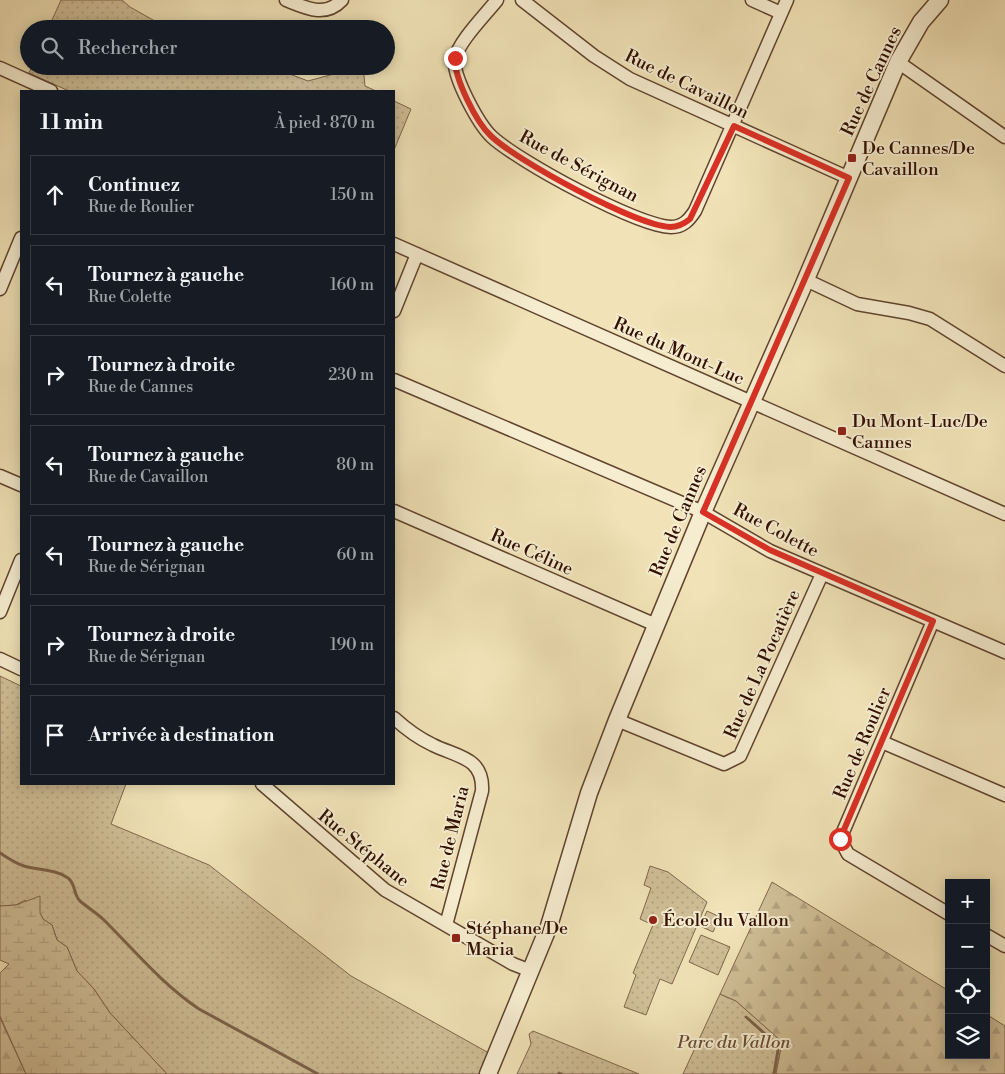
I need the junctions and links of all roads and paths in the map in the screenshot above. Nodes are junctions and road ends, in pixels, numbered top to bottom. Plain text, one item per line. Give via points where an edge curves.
1 (286, 0) edge
2 (342, 0) edge
3 (497, 0) edge
4 (522, 0) edge
5 (752, 0) edge
6 (787, 0) edge
7 (940, 0) edge
8 (781, 13) junction
9 (898, 62) junction
10 (0, 68) edge
11 (48, 90) edge
12 (734, 126) junction
13 (1005, 137) edge
14 (849, 178) junction
15 (20, 240) edge
16 (395, 244) edge
17 (417, 254) junction
18 (806, 280) junction
19 (0, 289) edge
20 (395, 309) edge
21 (1005, 366) edge
22 (395, 380) edge
23 (752, 402) junction
24 (0, 476) edge
25 (20, 485) edge
26 (395, 511) edge
27 (703, 512) junction
28 (1005, 514) edge
29 (20, 562) edge
30 (822, 574) junction
31 (0, 612) edge
32 (933, 621) junction
33 (656, 625) junction
34 (1005, 652) edge
35 (0, 659) edge
36 (20, 669) edge
37 (395, 719) edge
38 (617, 720) junction
39 (882, 742) junction
40 (263, 785) edge
41 (1005, 795) edge
42 (945, 912) edge
43 (446, 925) junction
44 (990, 937) edge
45 (1005, 946) edge
46 (531, 971) junction
47 (488, 1074) edge

1 - 2 street via 322,11
3 - 12 street, Rue de Sérignan via 458,51 456,72 482,126 490,135 567,184 657,224 679,226 695,211
4 - 12 street, Rue de Cavaillon via 623,75
5 - 8 street
6 - 8 street, Rue de Sérignan
7 - 9 street, Rue de Cannes via 921,22
8 - 12 street, Rue de Sérignan
9 - 13 street
9 - 14 street, Rue de Cannes
10 - 11 street
12 - 14 street, Rue de Cavaillon
14 - 18 street, Rue de Cannes
15 - 19 street
16 - 17 street, Rue du Mont-Luc
17 - 20 street
17 - 23 street, Rue du Mont-Luc
18 - 21 street via 857,304 930,319
18 - 23 street, Rue de Cannes
22 - 27 street, Rue Colette
23 - 27 street, Rue de Cannes
23 - 28 street, Rue du Mont-Luc
24 - 25 street
26 - 33 street, Rue Céline
27 - 30 street, Rue Colette via 770,550
27 - 33 street, Rue de Cannes
29 - 31 street
30 - 32 street, Rue Colette
30 - 38 street, Rue de La Pocatière via 740,756 724,764
32 - 34 street, Rue Colette
32 - 39 street, Rue de Roulier
33 - 38 street, Rue de Cannes
35 - 36 street
37 - 43 street, Rue de Maria via 430,744 468,759 482,777 482,791
38 - 46 street, Rue de Cannes via 589,793 549,926
39 - 41 street
39 - 42 street, Rue de Roulier via 840,839 848,854 858,861
40 - 43 street, Rue Stéphane via 380,887
43 - 46 street, Rue Stéphane
44 - 45 street
46 - 47 street, Rue de Cannes

